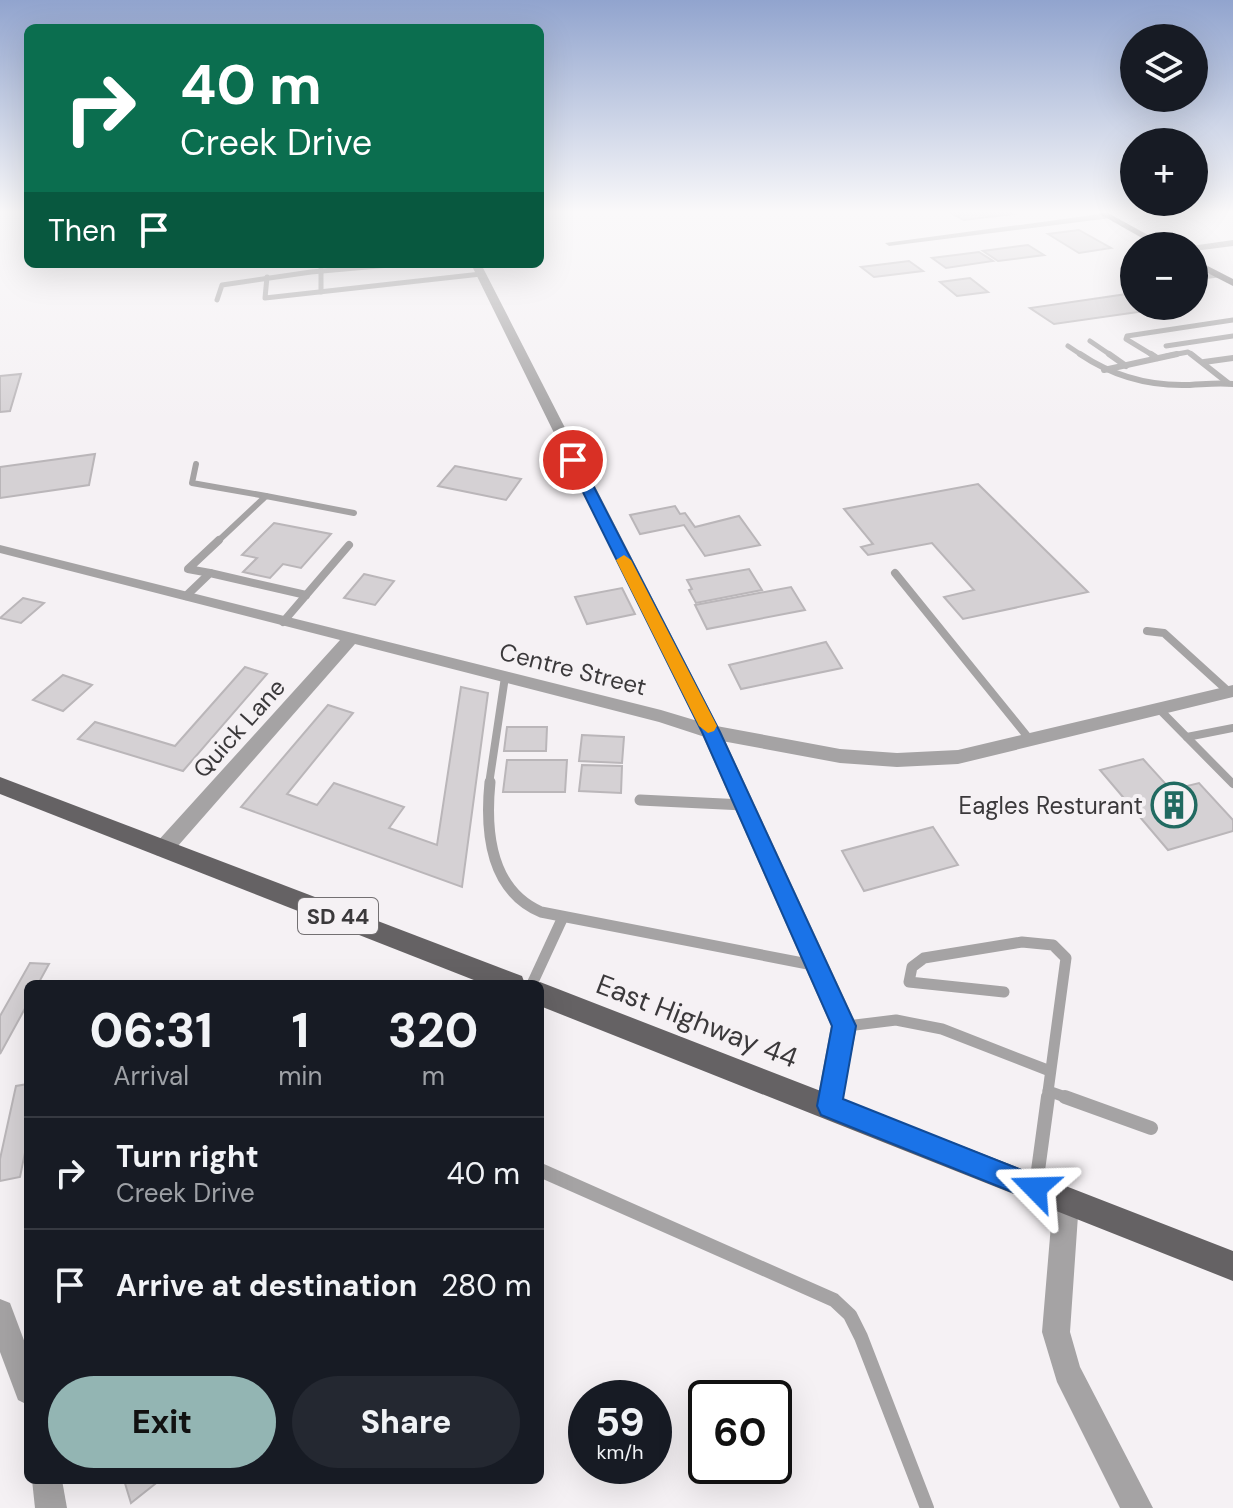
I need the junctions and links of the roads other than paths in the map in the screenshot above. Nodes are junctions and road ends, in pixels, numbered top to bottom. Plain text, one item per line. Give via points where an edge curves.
1 (231, 283) edge
2 (266, 283) edge
3 (321, 283) edge
4 (380, 283) edge
5 (485, 283) edge
6 (321, 292) junction
7 (217, 300) dead end
8 (1233, 320) edge
9 (1146, 333) junction
10 (1233, 336) edge
11 (1090, 341) dead end
12 (1068, 346) dead end
13 (1166, 346) junction
14 (1179, 354) junction
15 (1157, 358) junction
16 (1233, 358) edge
17 (1204, 362) junction
18 (1126, 366) junction
19 (1104, 370) junction
20 (1230, 383) edge
21 (196, 464) dead end
22 (266, 496) junction
23 (354, 513) dead end
24 (349, 545) dead end
25 (0, 549) edge
26 (210, 573) junction
27 (895, 573) dead end
28 (306, 595) junction
29 (186, 596) junction
30 (283, 622) junction
31 (1147, 631) dead end
32 (350, 639) junction
33 (505, 677) junction
34 (1231, 691) edge
35 (1159, 709) junction
36 (1233, 728) edge
37 (711, 732) junction
38 (1187, 737) junction
39 (1031, 741) junction
40 (1233, 784) edge
41 (0, 785) edge
42 (640, 800) dead end
43 (744, 805) junction
44 (163, 849) junction
45 (563, 917) junction
46 (817, 966) junction
47 (499, 980) edge
48 (534, 980) edge
49 (1004, 992) dead end
50 (544, 996) edge
51 (844, 1026) junction
52 (1050, 1071) junction
53 (1048, 1091) junction
54 (829, 1106) junction
55 (1151, 1128) dead end
56 (544, 1172) edge
57 (1035, 1188) junction
58 (1066, 1201) junction
59 (1233, 1266) edge
60 (0, 1313) edge
61 (24, 1379) edge
62 (48, 1484) edge
63 (51, 1508) edge
64 (927, 1508) edge
65 (1137, 1508) edge

1 - 7 lane via 222,285
2 - 6 lane via 265,298
3 - 6 lane
4 - 6 lane
5 - 37 street
8 - 9 lane
9 - 13 lane
9 - 15 lane via 1126,339
10 - 13 lane
11 - 18 lane
12 - 19 lane
13 - 14 lane
14 - 15 lane
14 - 17 lane via 1188,352
15 - 18 lane
16 - 17 lane
17 - 20 lane
18 - 19 lane
19 - 20 lane via 1149,382
21 - 22 lane via 192,483
22 - 23 lane
22 - 26 lane via 188,569
24 - 28 lane
25 - 29 street, Centre Street
26 - 28 lane
26 - 29 lane
27 - 39 lane
28 - 30 lane
29 - 30 street, Centre Street
30 - 32 street, Centre Street
31 - 34 lane via 1164,633
32 - 33 street, Centre Street
32 - 44 street, Quick Lane
33 - 37 street, Centre Street
33 - 45 lane via 488,803 492,850 506,887 517,900
34 - 35 street, Centre Street
35 - 38 lane
35 - 39 street, Centre Street
36 - 38 lane
37 - 39 street, Centre Street via 840,756 897,760 958,757
37 - 43 street
38 - 40 lane
41 - 44 main road, SD 44
42 - 43 lane
43 - 46 street
44 - 47 main road, SD 44
45 - 46 lane
45 - 48 lane
46 - 51 street
49 - 52 lane via 909,982 912,967 924,958 1022,942 1053,945 1066,958
50 - 54 main road, East Highway 44
51 - 52 lane via 896,1020 942,1029
51 - 54 street
52 - 53 lane
53 - 55 lane
53 - 57 lane
54 - 57 main road, East Highway 44
56 - 64 lane via 834,1300 850,1315 861,1337
57 - 58 main road, East Highway 44
58 - 59 main road, East Highway 44
58 - 65 street via 1056,1332 1067,1372
60 - 61 street
62 - 63 street

